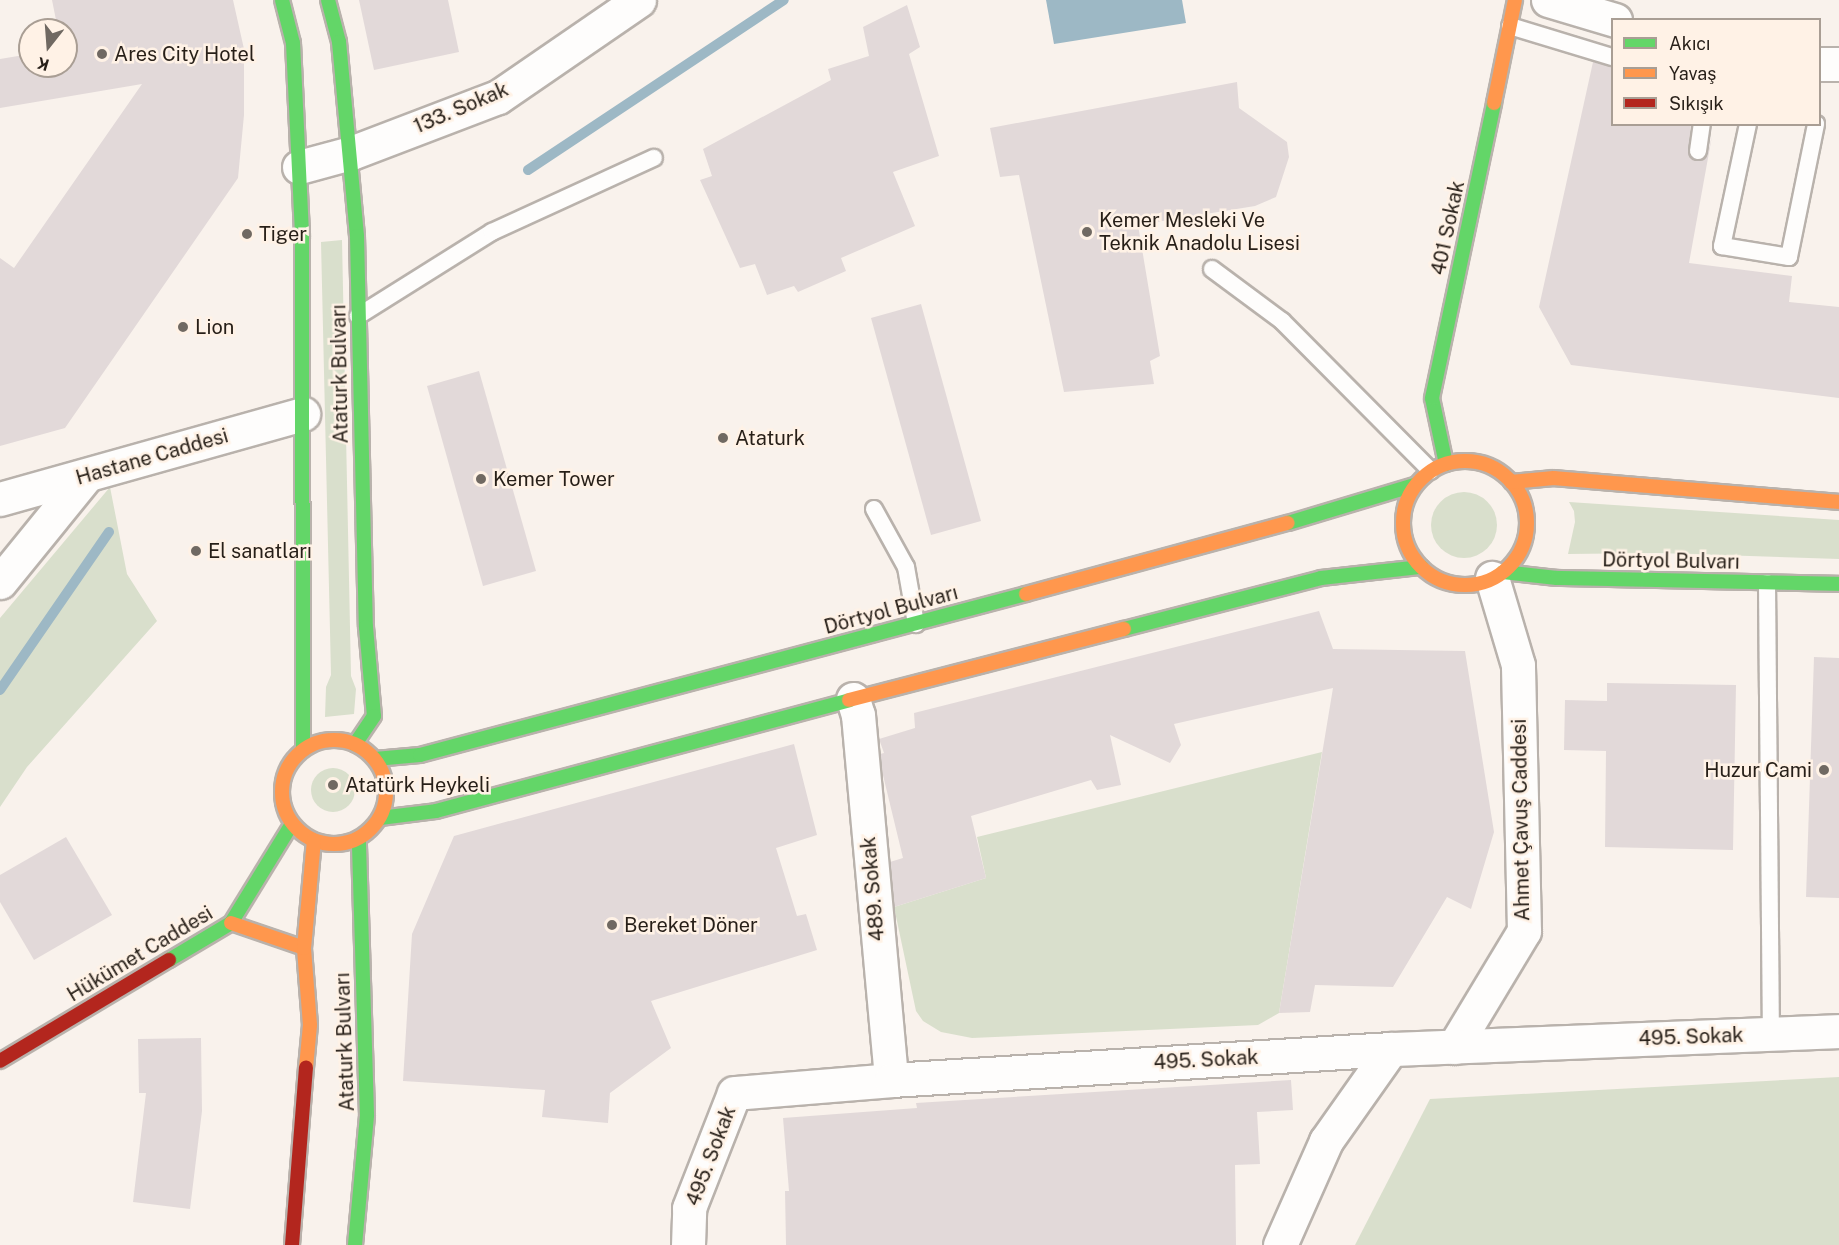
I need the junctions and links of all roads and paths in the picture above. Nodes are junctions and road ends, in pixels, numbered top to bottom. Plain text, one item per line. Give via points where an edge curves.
1 (282, 0) edge
2 (328, 0) edge
3 (639, 0) edge
4 (1515, 0) edge
5 (1548, 0) edge
6 (1611, 19) edge
7 (1510, 26) junction
8 (1611, 57) edge
9 (1821, 64) edge
10 (1839, 64) edge
11 (1702, 126) edge
12 (1748, 126) edge
13 (1816, 126) edge
14 (1698, 151) dead end
15 (351, 153) junction
16 (654, 158) dead end
17 (298, 167) junction
18 (1212, 269) dead end
19 (358, 316) junction
20 (303, 414) junction
21 (1438, 467) junction
22 (86, 476) junction
23 (1511, 482) junction
24 (1415, 486) junction
25 (0, 499) edge
26 (1839, 502) edge
27 (874, 509) dead end
28 (1421, 567) junction
29 (1498, 575) junction
30 (0, 582) edge
31 (1767, 583) junction
32 (1839, 584) edge
33 (916, 624) junction
34 (853, 699) junction
35 (355, 744) junction
36 (303, 749) junction
37 (375, 759) junction
38 (380, 818) junction
39 (292, 824) junction
40 (359, 838) junction
41 (314, 840) junction
42 (231, 923) junction
43 (304, 948) junction
44 (1839, 1031) edge
45 (1771, 1034) junction
46 (1454, 1047) junction
47 (1391, 1049) junction
48 (0, 1061) edge
49 (891, 1080) junction
50 (292, 1245) edge
51 (355, 1245) edge
52 (688, 1245) edge
53 (1280, 1245) edge

1 - 17 main road, Ataturk Bulvarı via 293,43
2 - 15 main road, Ataturk Bulvarı via 339,42
3 - 15 street, 133. Sokak via 498,97
4 - 7 main road, 401 Sokak
5 - 6 street
7 - 8 lane
7 - 21 main road, 401 Sokak via 1432,398
9 - 10 street
11 - 14 lane
12 - 13 lane via 1722,246 1789,257
15 - 17 street, 133. Sokak
15 - 19 main road, Ataturk Bulvarı
16 - 19 lane via 492,232
17 - 20 main road, Ataturk Bulvarı
18 - 21 lane via 1282,321
19 - 35 main road, Ataturk Bulvarı via 366,627 374,716
20 - 22 street, Hastane Caddesi
20 - 36 main road, Ataturk Bulvarı
21 - 23 main road via 1462,461 1479,463 1494,468
21 - 24 main road
22 - 25 street, Hastane Caddesi
22 - 30 street
23 - 26 main road via 1554,478
23 - 29 main road via 1527,515 1526,536 1518,556
24 - 28 main road via 1402,520 1406,544
24 - 33 main road, Dörtyol Bulvarı
27 - 33 lane via 906,567
28 - 29 main road via 1452,584 1466,585
28 - 34 main road via 1321,578
29 - 31 main road, Dörtyol Bulvarı
29 - 46 street, Ahmet Çavuş Caddesi via 1518,665 1524,931
31 - 32 main road, Dörtyol Bulvarı
31 - 45 lane
33 - 37 main road, Dörtyol Bulvarı via 420,755
34 - 38 main road via 436,811
34 - 49 street, 489. Sokak via 858,715
35 - 36 main road via 329,740
35 - 37 main road
36 - 39 main road via 291,761 281,793
37 - 38 main road via 387,794
38 - 40 main road
39 - 41 main road
39 - 42 main road, Hükümet Caddesi
40 - 41 main road via 345,843
40 - 51 main road, Ataturk Bulvarı via 368,1115
41 - 43 main road, Ataturk Bulvarı
42 - 43 main road
42 - 48 main road, Hükümet Caddesi
43 - 50 main road, Ataturk Bulvarı via 310,1025
44 - 45 street, 495. Sokak
45 - 46 street, 495. Sokak
46 - 47 street, 495. Sokak
47 - 49 street, 495. Sokak
47 - 53 street via 1326,1141
49 - 52 street, 495. Sokak via 734,1093 689,1208

